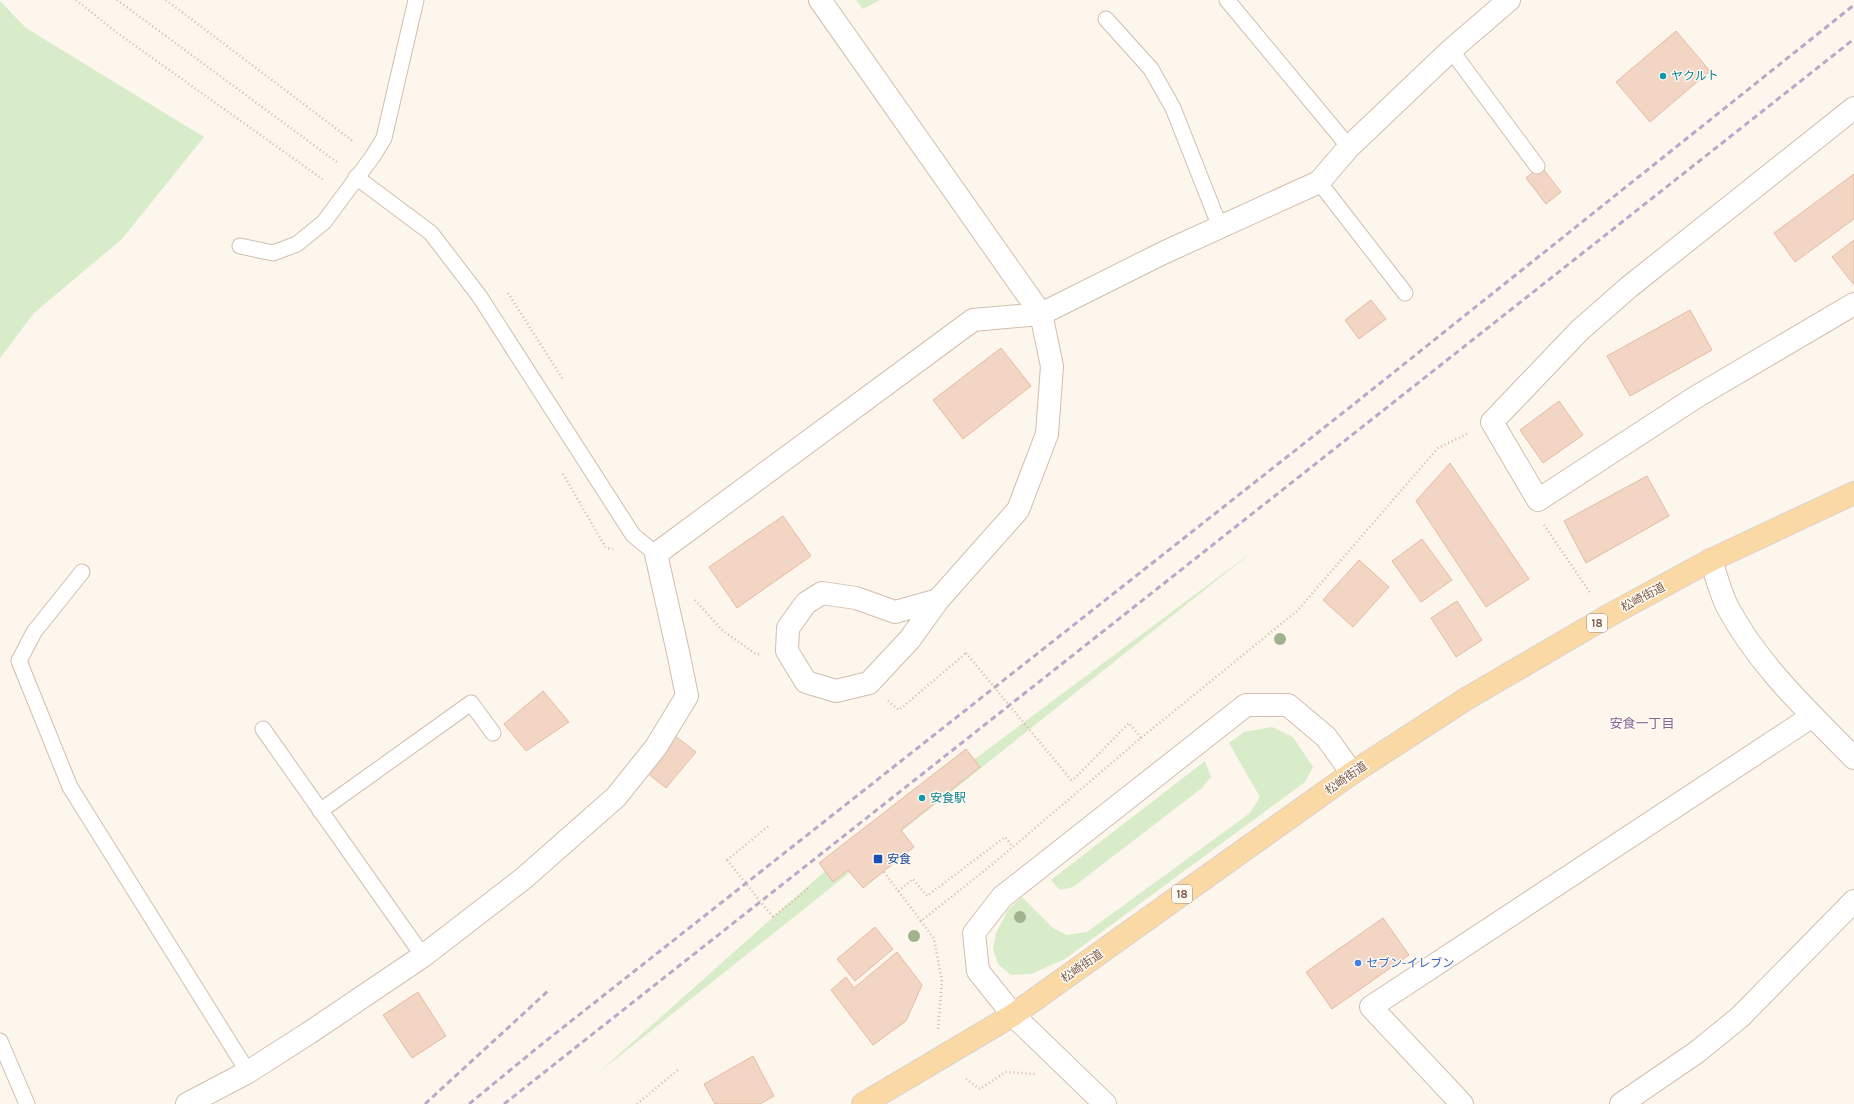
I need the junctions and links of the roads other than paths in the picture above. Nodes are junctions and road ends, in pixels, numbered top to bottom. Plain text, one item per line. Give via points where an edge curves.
1 (416, 0) edge
2 (820, 0) edge
3 (1227, 0) edge
4 (1506, 1) edge
5 (1106, 19) dead end
6 (1451, 50) junction
7 (1854, 108) edge
8 (1350, 147) junction
9 (1537, 166) dead end
10 (356, 177) junction
11 (1318, 182) junction
12 (1220, 227) junction
13 (240, 246) dead end
14 (1405, 293) dead end
15 (1854, 304) edge
16 (1041, 314) junction
17 (1854, 493) edge
18 (656, 554) junction
19 (1711, 560) junction
20 (82, 572) dead end
21 (938, 600) junction
22 (1811, 717) junction
23 (263, 729) dead end
24 (493, 733) dead end
25 (1854, 758) edge
26 (1352, 774) junction
27 (320, 811) junction
28 (1854, 901) edge
29 (422, 956) junction
30 (1013, 1015) junction
31 (0, 1041) edge
32 (248, 1072) junction
33 (27, 1104) edge
34 (186, 1104) edge
35 (863, 1104) edge
36 (1105, 1104) edge
37 (1462, 1104) edge
38 (1621, 1104) edge

1 - 10 lane via 384,138
2 - 16 street
3 - 8 lane
4 - 6 street
5 - 12 lane via 1151,69 1173,108
6 - 8 street
6 - 9 lane
7 - 15 street via 1629,287 1580,330 1492,422 1538,500 1696,397
8 - 11 street
10 - 13 lane via 324,222 297,244 273,253
10 - 18 lane via 431,233 480,297 633,534
11 - 12 street
11 - 14 lane
12 - 16 street
16 - 18 street via 973,320
16 - 21 street via 1052,366 1047,434 1018,510
17 - 19 main road, 松崎街道 / 18
18 - 29 street via 687,696 656,747 616,797 524,878
19 - 22 street via 1727,606 1756,652
19 - 26 main road, 松崎街道 / 18 via 1608,616 1466,699
20 - 32 lane via 34,632 19,661 70,787
21 - 21 street via 910,638 869,682 836,691 806,682 787,651 788,628 806,604 822,593 856,598 895,612
22 - 25 street
22 - 37 street via 1370,1007
23 - 27 lane
24 - 27 lane via 471,703
26 - 30 main road, 松崎街道 / 18
26 - 30 street via 1326,737 1288,705 1246,705 1002,897 974,933 978,970
27 - 29 lane
28 - 38 street via 1740,1017 1697,1052
29 - 32 street
30 - 35 main road, 松崎街道 / 18
30 - 36 street
31 - 33 lane
32 - 34 street

